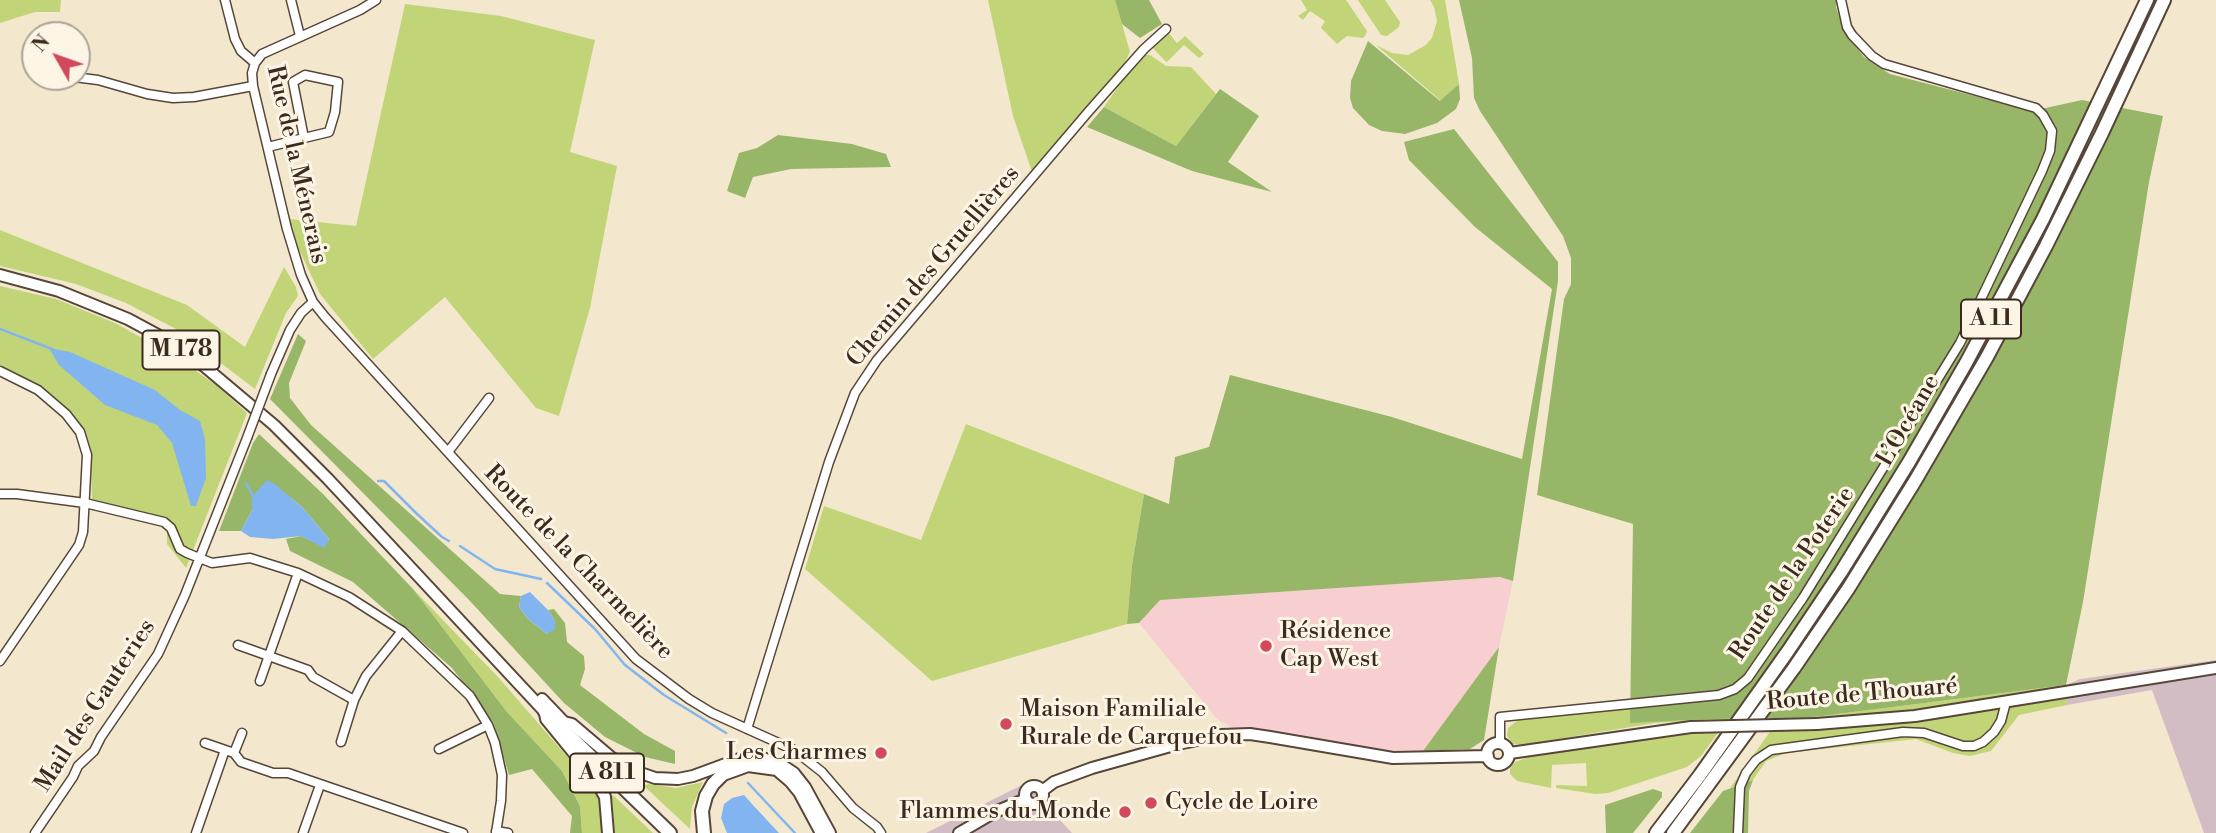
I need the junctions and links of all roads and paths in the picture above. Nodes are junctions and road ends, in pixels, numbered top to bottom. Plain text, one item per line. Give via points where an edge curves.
1 (225, 0) edge
2 (291, 0) edge
3 (376, 0) edge
4 (1841, 0) edge
5 (2147, 0) edge
6 (2164, 0) edge
7 (1166, 29) dead end
8 (300, 36) junction
9 (255, 63) junction
10 (91, 79) edge
11 (253, 86) junction
12 (304, 138) junction
13 (268, 147) junction
14 (0, 275) edge
15 (313, 302) junction
16 (0, 371) edge
17 (489, 398) dead end
18 (447, 452) junction
19 (328, 479) junction
20 (0, 494) edge
21 (85, 503) junction
22 (198, 557) junction
23 (298, 573) junction
24 (402, 631) junction
25 (238, 645) dead end
26 (269, 657) junction
27 (0, 661) edge
28 (2216, 668) edge
29 (260, 681) dead end
30 (354, 700) junction
31 (2006, 702) junction
32 (545, 712) junction
33 (564, 722) junction
34 (488, 725) junction
35 (747, 729) junction
36 (242, 733) dead end
37 (341, 742) dead end
38 (205, 743) dead end
39 (1500, 743) junction
40 (439, 749) dead end
41 (225, 750) junction
42 (234, 753) junction
43 (1510, 753) junction
44 (1488, 756) junction
45 (320, 785) junction
46 (1659, 828) edge
47 (496, 832) edge
48 (35, 833) edge
49 (196, 833) edge
50 (303, 833) edge
51 (463, 833) edge
52 (508, 833) edge
53 (608, 833) edge
54 (670, 833) edge
55 (679, 833) edge
56 (704, 833) edge
57 (822, 833) edge
58 (830, 833) edge
59 (881, 833) edge
60 (959, 833) edge
61 (1648, 833) edge
62 (1673, 833) edge
63 (1738, 833) edge

1 - 9 street, Rue de la Ménerais via 241,51
2 - 8 street
3 - 8 street
4 - 39 street, Route de la Poterie via 1852,35 1884,64 2025,103 2043,115 2052,131 2050,151 2027,203 1960,344 1748,678 1735,690 1719,695 1500,717
5 - 46 highway, L’Océane / A 11 via 2043,219 1909,462 1808,623
6 - 62 highway, L’Océane / A 11 via 2046,246 1927,461 1821,629
7 - 35 street, Chemin des Gruellières via 1089,111 877,360 855,393 829,462
8 - 9 street via 262,54
9 - 11 street, Rue de la Ménerais
10 - 11 street via 173,98
11 - 13 street, Rue de la Ménerais
12 - 12 street via 329,132 338,82 305,75 293,82
12 - 13 street
13 - 15 street, Rue de la Ménerais via 300,275
14 - 19 main road, M 178 via 59,291 167,340 237,392
15 - 18 street, Route de la Charmelière
15 - 22 street, Mail des Gauteries, bridge via 290,331
16 - 21 street via 38,390 80,432 87,455
17 - 18 street
18 - 35 street, Route de la Charmelière via 636,659 689,699
19 - 32 main road, M 178
19 - 33 main road, M 178 via 398,542
20 - 21 street
21 - 22 street via 167,524 180,549
21 - 27 street via 82,540 76,552
22 - 23 street via 212,564 250,558
22 - 48 street, Mail des Gauteries via 159,654
23 - 24 street via 349,597
23 - 26 street
24 - 30 street via 366,676
24 - 34 street via 470,696
25 - 26 street
26 - 29 street
26 - 30 street via 308,670
28 - 31 main road, Route de Thouaré
30 - 37 street
31 - 43 main road, Route de Thouaré, bridge via 1817,724 1691,727
31 - 63 street via 1994,732 1974,746 1903,732 1770,750 1756,760 1740,787
32 - 53 main road via 605,796
32 - 54 highway, A 811
33 - 55 highway, A 811
33 - 58 main road via 622,765 655,778 693,776 742,758 779,763 800,779
34 - 40 street
34 - 47 street via 502,775
35 - 59 street, Route de la Charmelière via 808,760
36 - 42 street
38 - 41 street
39 - 43 main road
39 - 44 main road via 1490,747
41 - 42 street
41 - 49 street
42 - 45 street via 241,762
43 - 44 main road via 1499,765
44 - 60 main road via 1393,758 1250,734 1221,735 1054,782 1042,791 1037,804 1026,799
45 - 50 street
45 - 51 street
46 - 61 highway, L’Océane
47 - 52 street
56 - 57 highway via 702,811 713,784 723,774 748,765 777,769 791,781

